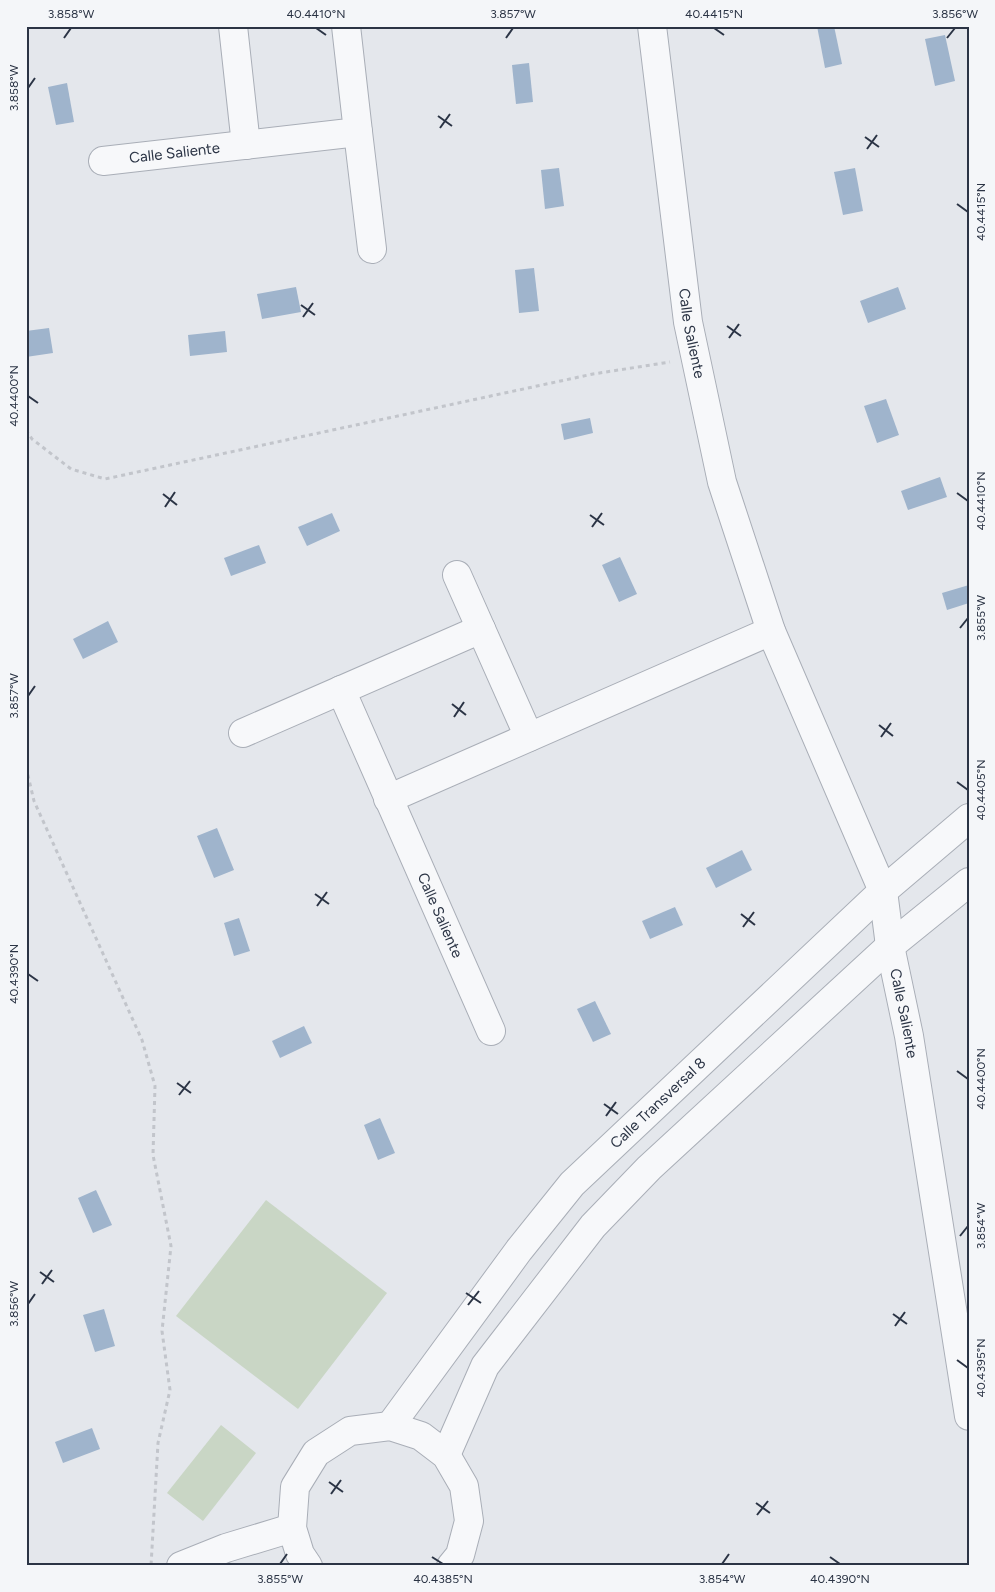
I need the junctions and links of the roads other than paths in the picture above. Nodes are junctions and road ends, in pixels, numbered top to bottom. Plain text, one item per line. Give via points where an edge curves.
1 (233, 26) edge
2 (346, 26) edge
3 (652, 26) edge
4 (358, 132) junction
5 (246, 145) junction
6 (103, 161) dead end
7 (372, 249) dead end
8 (457, 575) dead end
9 (481, 629) junction
10 (771, 631) junction
11 (341, 690) junction
12 (243, 733) dead end
13 (529, 737) junction
14 (388, 799) junction
15 (969, 818) edge
16 (969, 882) edge
17 (883, 891) junction
18 (890, 946) junction
19 (491, 1031) dead end
20 (969, 1416) edge
21 (390, 1426) junction
22 (446, 1455) junction
23 (292, 1528) junction
24 (182, 1566) edge
25 (308, 1566) edge
26 (451, 1566) edge

1 - 5 street
2 - 4 street
3 - 10 street, Calle Saliente via 695,358 722,482
4 - 5 street, Calle Saliente
4 - 7 street
5 - 6 street, Calle Saliente
8 - 9 street
9 - 11 street
9 - 13 street
10 - 13 street
10 - 17 street, Calle Saliente
11 - 12 street
11 - 14 street, Calle Saliente
13 - 14 street
14 - 19 street, Calle Saliente
15 - 17 street, Calle Transversal 8
16 - 18 street
17 - 18 street, Calle Saliente
17 - 21 street, Calle Transversal 8 via 572,1184 519,1250
18 - 20 street, Calle Saliente via 909,1036
18 - 22 street via 649,1168 593,1226 485,1366
21 - 22 street via 421,1436
21 - 23 street via 350,1431 316,1453 295,1488
22 - 26 street via 464,1486 469,1521 460,1555
23 - 24 street via 226,1548
23 - 25 street via 300,1554

